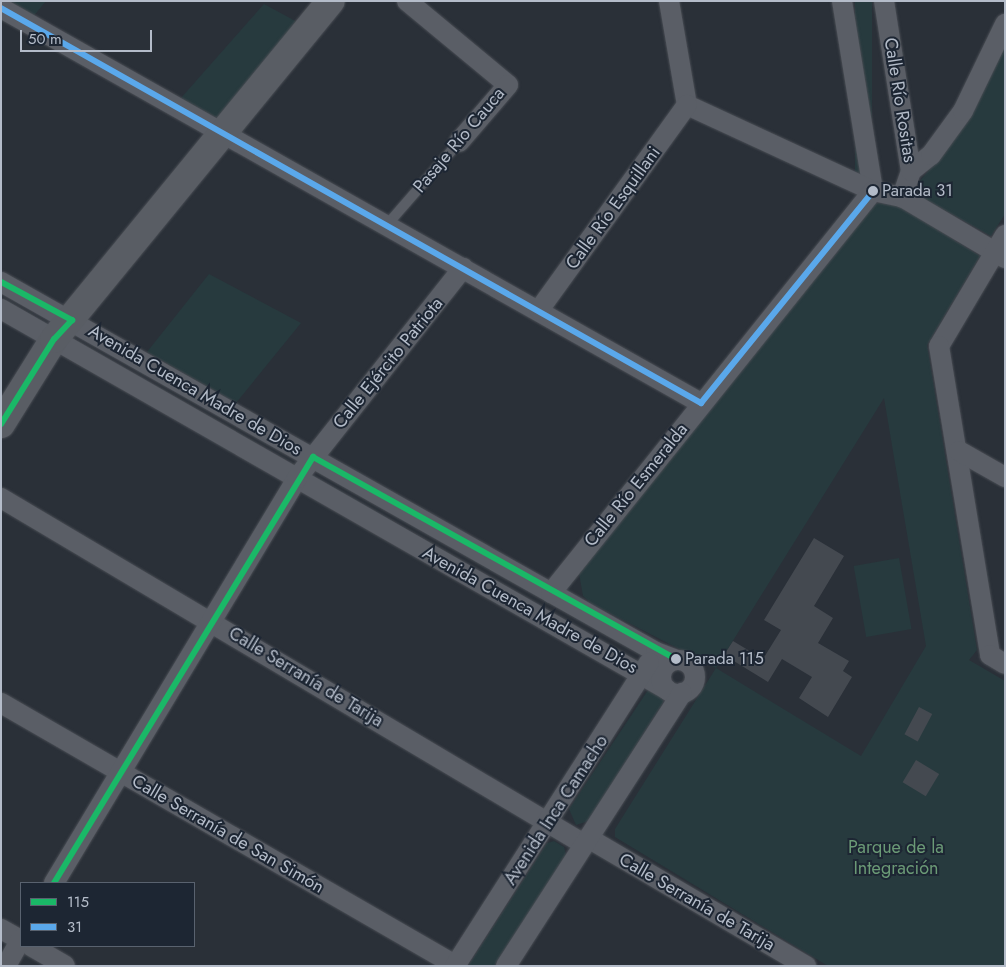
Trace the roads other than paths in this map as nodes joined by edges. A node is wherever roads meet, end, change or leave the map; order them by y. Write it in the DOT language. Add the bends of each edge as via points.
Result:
graph roads {
  1 [pos="331,1"];
  2 [pos="407,1"];
  3 [pos="669,1"];
  4 [pos="842,1"];
  5 [pos="884,1"];
  6 [pos="1,8"];
  7 [pos="1005,24"];
  8 [pos="687,105"];
  9 [pos="221,136"];
  10 [pos="459,142"];
  11 [pos="911,171"];
  12 [pos="873,191"];
  13 [pos="902,197"];
  14 [pos="386,226"];
  15 [pos="1005,235"];
  16 [pos="1000,255"];
  17 [pos="463,268"];
  18 [pos="1,282"];
  19 [pos="1,310"];
  20 [pos="539,310"];
  21 [pos="72,320"];
  22 [pos="54,340"];
  23 [pos="702,403"];
  24 [pos="1,424"];
  25 [pos="959,451"];
  26 [pos="313,457"];
  27 [pos="1005,477"];
  28 [pos="298,478"];
  29 [pos="1,498"];
  30 [pos="550,592"];
  31 [pos="210,620"];
  32 [pos="656,652"];
  33 [pos="677,660"];
  34 [pos="1005,664"];
  35 [pos="643,674"];
  36 [pos="674,691"];
  37 [pos="1,703"];
  38 [pos="120,771"];
  39 [pos="550,822"];
  40 [pos="586,841"];
  41 [pos="55,882"];
  42 [pos="1,929"];
  43 [pos="20,939"];
  44 [pos="20,942"];
  45 [pos="33,947"];
  46 [pos="6,966"];
  47 [pos="65,966"];
  48 [pos="455,966"];
  49 [pos="506,966"];
  50 [pos="806,966"];
  1 -- 9 [label="main road"];
  2 -- 10 [label="street, Pasaje Río Cauca" via="508,85"];
  3 -- 8 [label="street"];
  4 -- 12 [label="street"];
  5 -- 11 [label="street, Calle Río Rositas"];
  6 -- 9 [label="street"];
  7 -- 11 [label="street" via="963,111 931,154"];
  8 -- 12 [label="street"];
  8 -- 20 [label="street, Calle Río Esquillani"];
  9 -- 14 [label="street"];
  9 -- 21 [label="main road"];
  10 -- 14 [label="lane, Pasaje Río Cauca"];
  11 -- 13 [label="street, Calle Río Rositas"];
  12 -- 13 [label="street"];
  12 -- 23 [label="street, Calle Río Esmeralda"];
  13 -- 16 [label="street"];
  14 -- 17 [label="street"];
  15 -- 16 [label="street"];
  16 -- 25 [label="street" via="939,346"];
  17 -- 20 [label="street"];
  17 -- 26 [label="street, Calle Ejército Patriota"];
  18 -- 21 [label="street, Avenida Cuenca Madre de Dios"];
  19 -- 22 [label="street, Avenida Cuenca Madre de Dios"];
  20 -- 23 [label="street"];
  21 -- 22 [label="main road"];
  21 -- 26 [label="street, Avenida Cuenca Madre de Dios"];
  22 -- 24 [label="main road"];
  22 -- 28 [label="street, Avenida Cuenca Madre de Dios"];
  23 -- 30 [label="street, Calle Río Esmeralda"];
  25 -- 27 [label="street"];
  25 -- 34 [label="street" via="990,655"];
  26 -- 28 [label="street, Calle Ejército Patriota"];
  26 -- 30 [label="street, Avenida Cuenca Madre de Dios"];
  28 -- 31 [label="street"];
  28 -- 35 [label="street, Avenida Cuenca Madre de Dios"];
  29 -- 31 [label="street, Calle Serranía de Tarija"];
  30 -- 32 [label="street, Avenida Cuenca Madre de Dios"];
  31 -- 38 [label="street"];
  31 -- 39 [label="street, Calle Serranía de Tarija"];
  32 -- 33 [label="street, Avenida Cuenca Madre de Dios"];
  32 -- 35 [label="street, Avenida Inca Camacho"];
  33 -- 36 [label="street" via="663,669"];
  33 -- 36 [label="street" via="690,665 695,674 693,684"];
  35 -- 36 [label="street, Avenida Cuenca Madre de Dios"];
  35 -- 39 [label="street, Avenida Inca Camacho"];
  36 -- 40 [label="street"];
  37 -- 38 [label="street, Calle Serranía de San Simón"];
  38 -- 41 [label="street"];
  38 -- 48 [label="street, Calle Serranía de San Simón"];
  39 -- 40 [label="street, Calle Serranía de Tarija"];
  39 -- 48 [label="street, Avenida Inca Camacho"];
  40 -- 49 [label="street"];
  40 -- 50 [label="street, Calle Serranía de Tarija"];
  42 -- 43 [label="street"];
  44 -- 46 [label="street"];
  45 -- 47 [label="street"];
}
